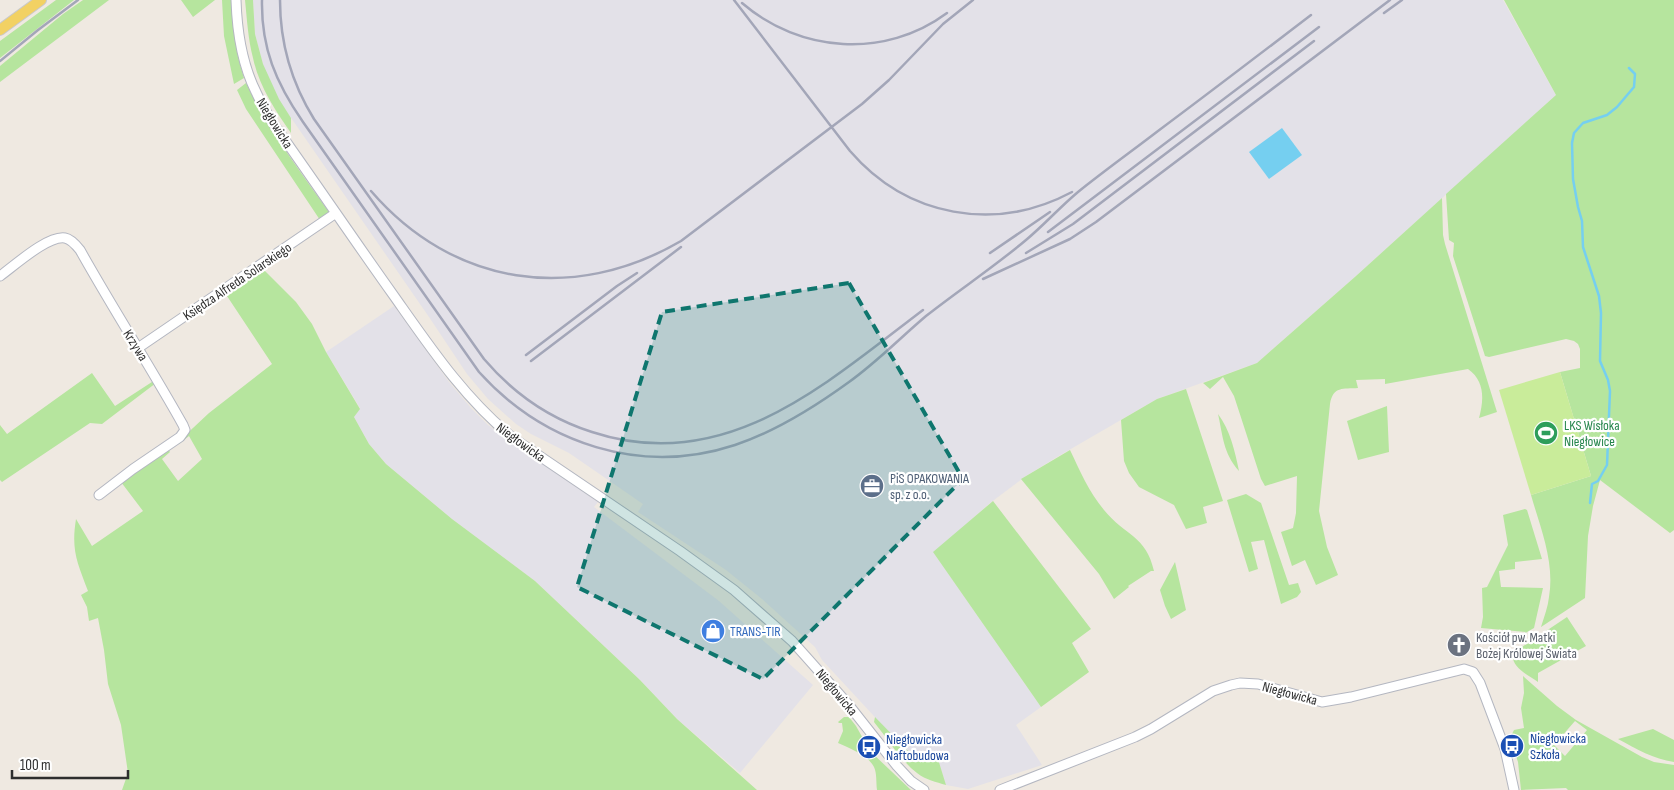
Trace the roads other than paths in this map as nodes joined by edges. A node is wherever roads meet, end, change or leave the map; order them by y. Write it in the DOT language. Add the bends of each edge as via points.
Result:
graph roads {
  1 [pos="41,0"];
  2 [pos="236,0"];
  3 [pos="0,30"];
  4 [pos="336,213"];
  5 [pos="0,276"];
  6 [pos="138,348"];
  7 [pos="99,495"];
  8 [pos="924,790"];
  9 [pos="1000,790"];
  10 [pos="1514,790"];
  1 -- 3 [label="main road"];
  2 -- 4 [label="street, Niegłowicka" via="241,44 255,91 275,126"];
  4 -- 6 [label="street, Księdza Alfreda Solarskiego"];
  4 -- 8 [label="street, Niegłowicka" via="450,374 492,421 734,590 792,641 897,766"];
  5 -- 6 [label="street, Krzywa" via="46,243 58,238 69,239 80,250"];
  6 -- 7 [label="street, Krzywa" via="185,430 180,437"];
  9 -- 10 [label="street, Niegłowicka" via="1135,737 1226,686 1258,684 1322,702 1464,669 1473,672 1480,683 1505,749"];
}
